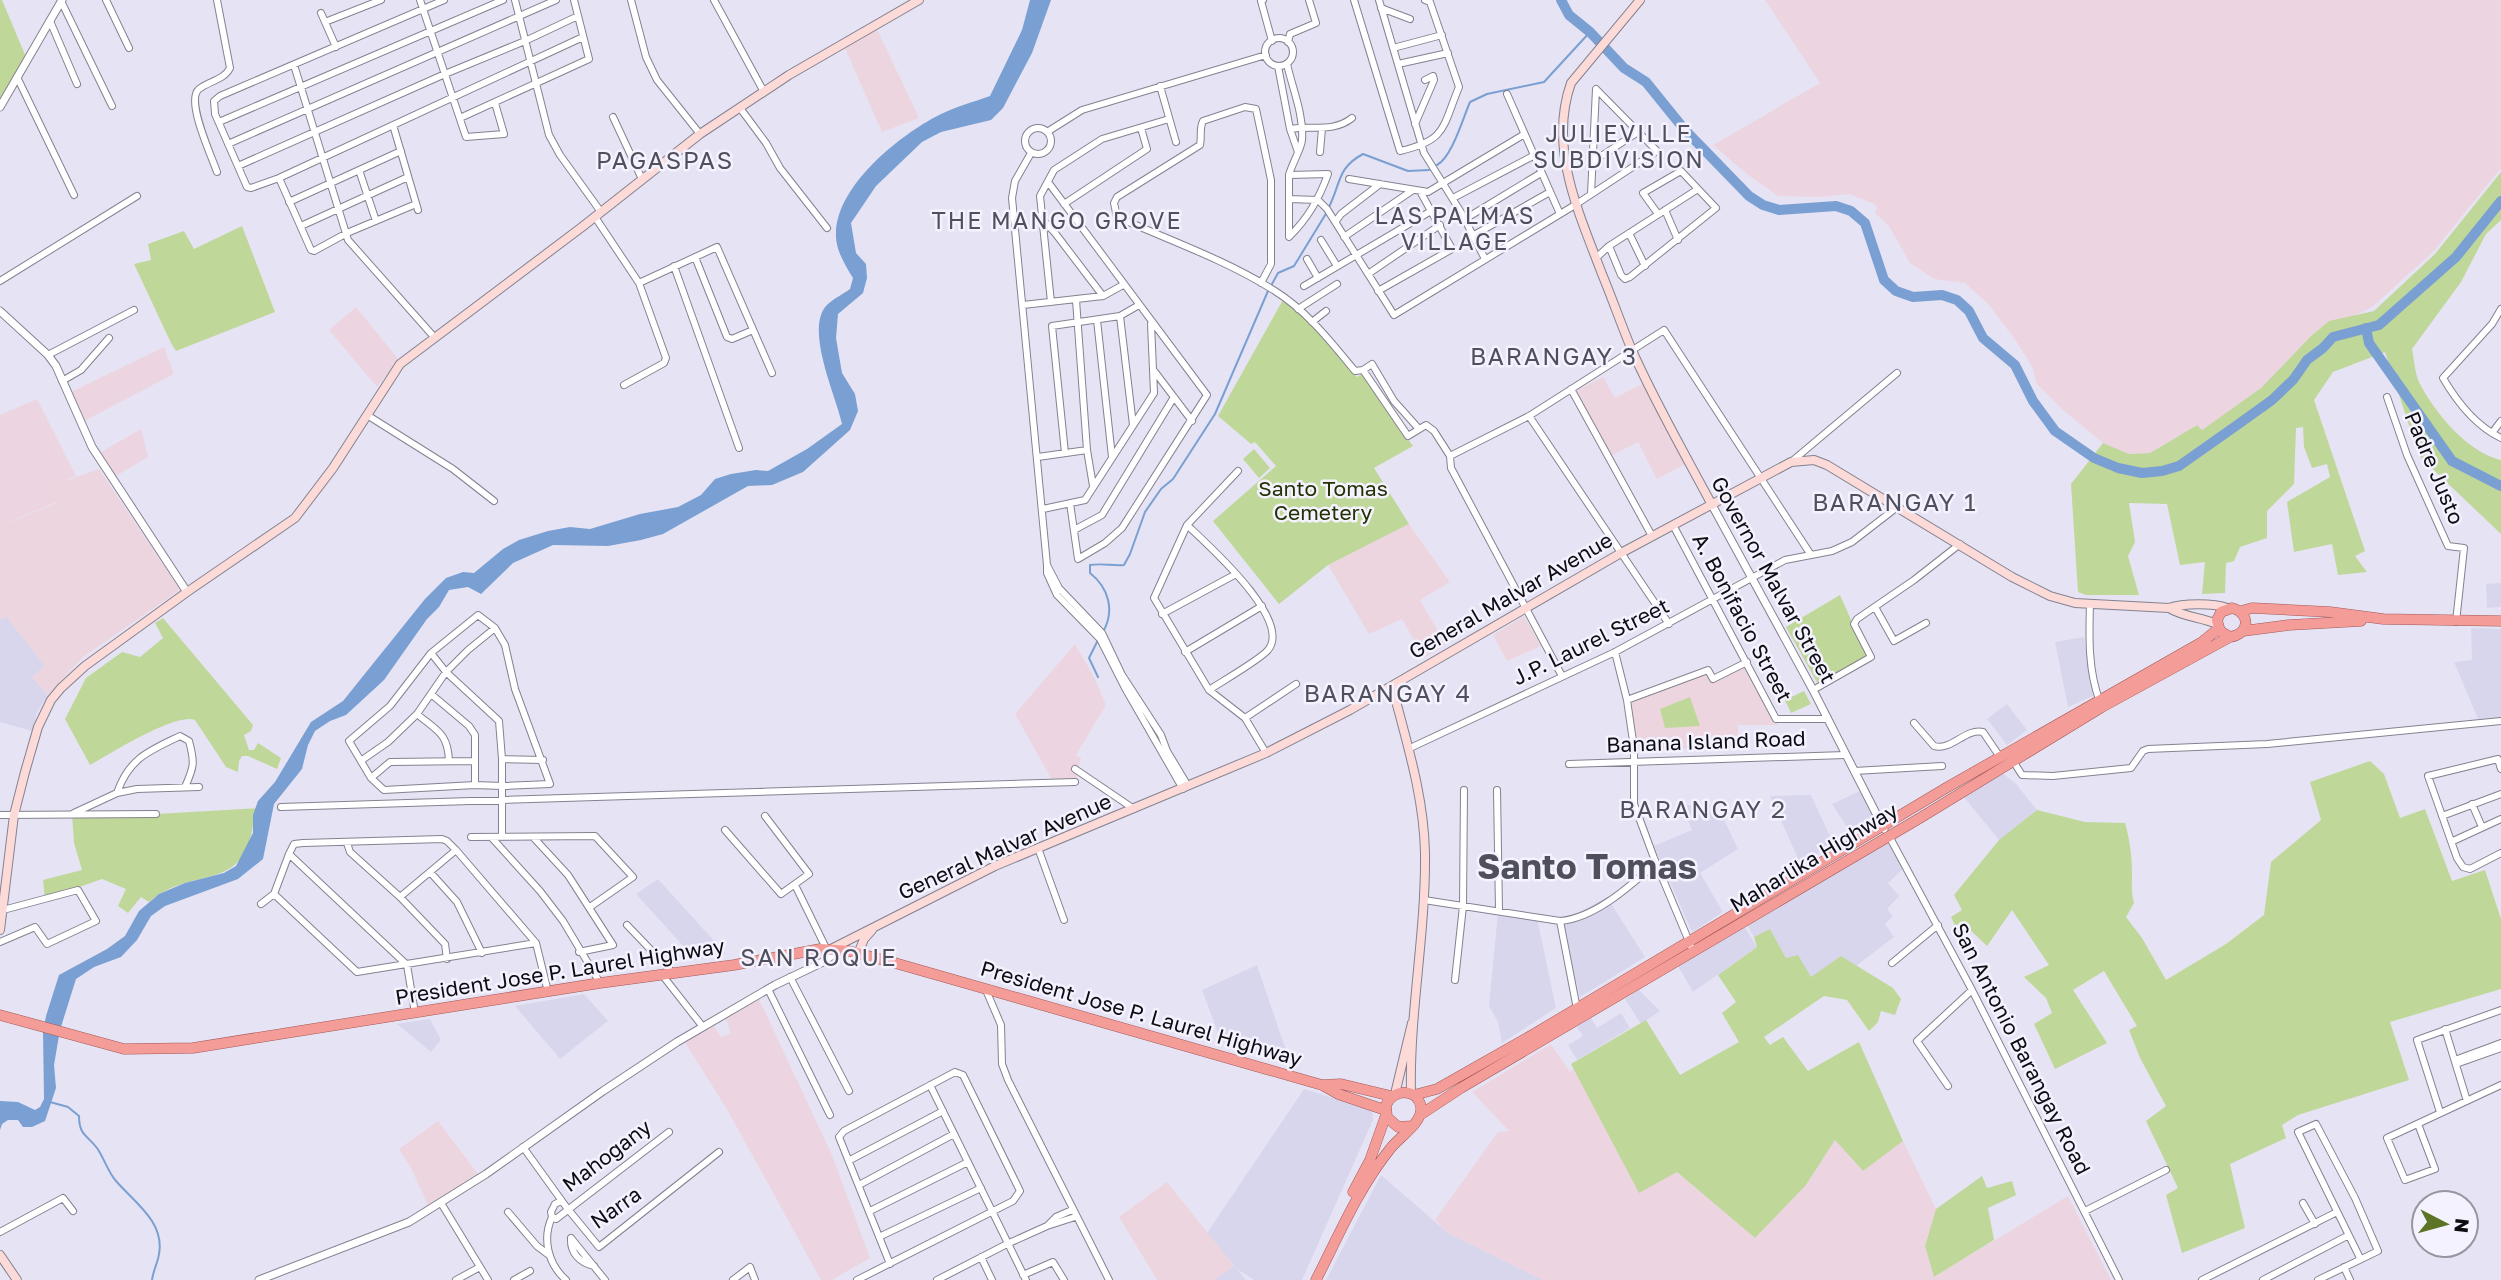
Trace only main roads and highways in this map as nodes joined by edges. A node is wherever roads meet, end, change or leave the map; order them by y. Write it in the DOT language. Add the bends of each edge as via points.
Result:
graph roads {
  1 [pos="919,0"];
  2 [pos="1640,0"];
  3 [pos="1712,505"];
  4 [pos="2169,608"];
  5 [pos="2227,608"];
  6 [pos="2241,611"];
  7 [pos="2383,619"];
  8 [pos="2501,621"];
  9 [pos="2218,626"];
  10 [pos="2243,631"];
  11 [pos="2230,637"];
  12 [pos="1392,686"];
  13 [pos="2100,703"];
  14 [pos="876,926"];
  15 [pos="0,930"];
  16 [pos="1691,947"];
  17 [pos="832,949"];
  18 [pos="858,954"];
  19 [pos="0,1015"];
  20 [pos="1414,1016"];
  21 [pos="1322,1085"];
  22 [pos="1393,1095"];
  23 [pos="1412,1095"];
  24 [pos="1385,1113"];
  25 [pos="1420,1115"];
  26 [pos="1411,1126"];
  27 [pos="0,1255"];
  28 [pos="17,1280"];
  29 [pos="1310,1280"];
  30 [pos="1316,1280"];
  1 -- 15 [label="main road" via="700,134 401,364 295,517 85,666 61,688 37,731 14,815"];
  2 -- 3 [label="main road, Governor Malvar Street" via="1571,83 1566,98 1565,166 1575,205 1632,350"];
  3 -- 4 [label="main road, General Malvar Avenue" via="1791,462 1814,460 2050,596 2075,603"];
  3 -- 12 [label="main road, General Malvar Avenue"];
  4 -- 5 [label="main road" via="2179,604"];
  4 -- 9 [label="main road"];
  5 -- 6 [label="highway"];
  5 -- 9 [label="highway" via="2220,613"];
  6 -- 7 [label="highway" via="2330,612"];
  6 -- 10 [label="highway" via="2246,620"];
  7 -- 8 [label="highway"];
  7 -- 10 [label="highway"];
  9 -- 11 [label="highway"];
  9 -- 13 [label="highway, Maharlika Highway" via="2202,642"];
  10 -- 11 [label="highway"];
  11 -- 13 [label="highway, Maharlika Highway"];
  12 -- 14 [label="main road, General Malvar Avenue" via="1266,753 996,866"];
  12 -- 20 [label="main road" via="1417,783 1425,850"];
  13 -- 16 [label="highway, Maharlika Highway" via="1883,826"];
  13 -- 16 [label="highway, Maharlika Highway" via="1889,836"];
  14 -- 17 [label="main road, General Malvar Avenue"];
  14 -- 18 [label="main road"];
  16 -- 23 [label="highway, Maharlika Highway" via="1437,1089"];
  16 -- 25 [label="highway, Maharlika Highway"];
  17 -- 18 [label="highway, President Jose P. Laurel Highway"];
  17 -- 19 [label="highway, President Jose P. Laurel Highway" via="193,1048 124,1049"];
  18 -- 21 [label="highway, President Jose P. Laurel Highway"];
  20 -- 22 [label="main road"];
  20 -- 23 [label="main road"];
  21 -- 22 [label="highway, President Jose P. Laurel Highway" via="1341,1084"];
  21 -- 24 [label="highway, President Jose P. Laurel Highway"];
  22 -- 23 [label="highway"];
  22 -- 24 [label="highway"];
  23 -- 25 [label="highway" via="1420,1104"];
  24 -- 26 [label="highway" via="1395,1126"];
  24 -- 29 [label="highway" via="1370,1160"];
  25 -- 26 [label="highway"];
  26 -- 30 [label="highway" via="1359,1192"];
  27 -- 28 [label="main road"];
}
